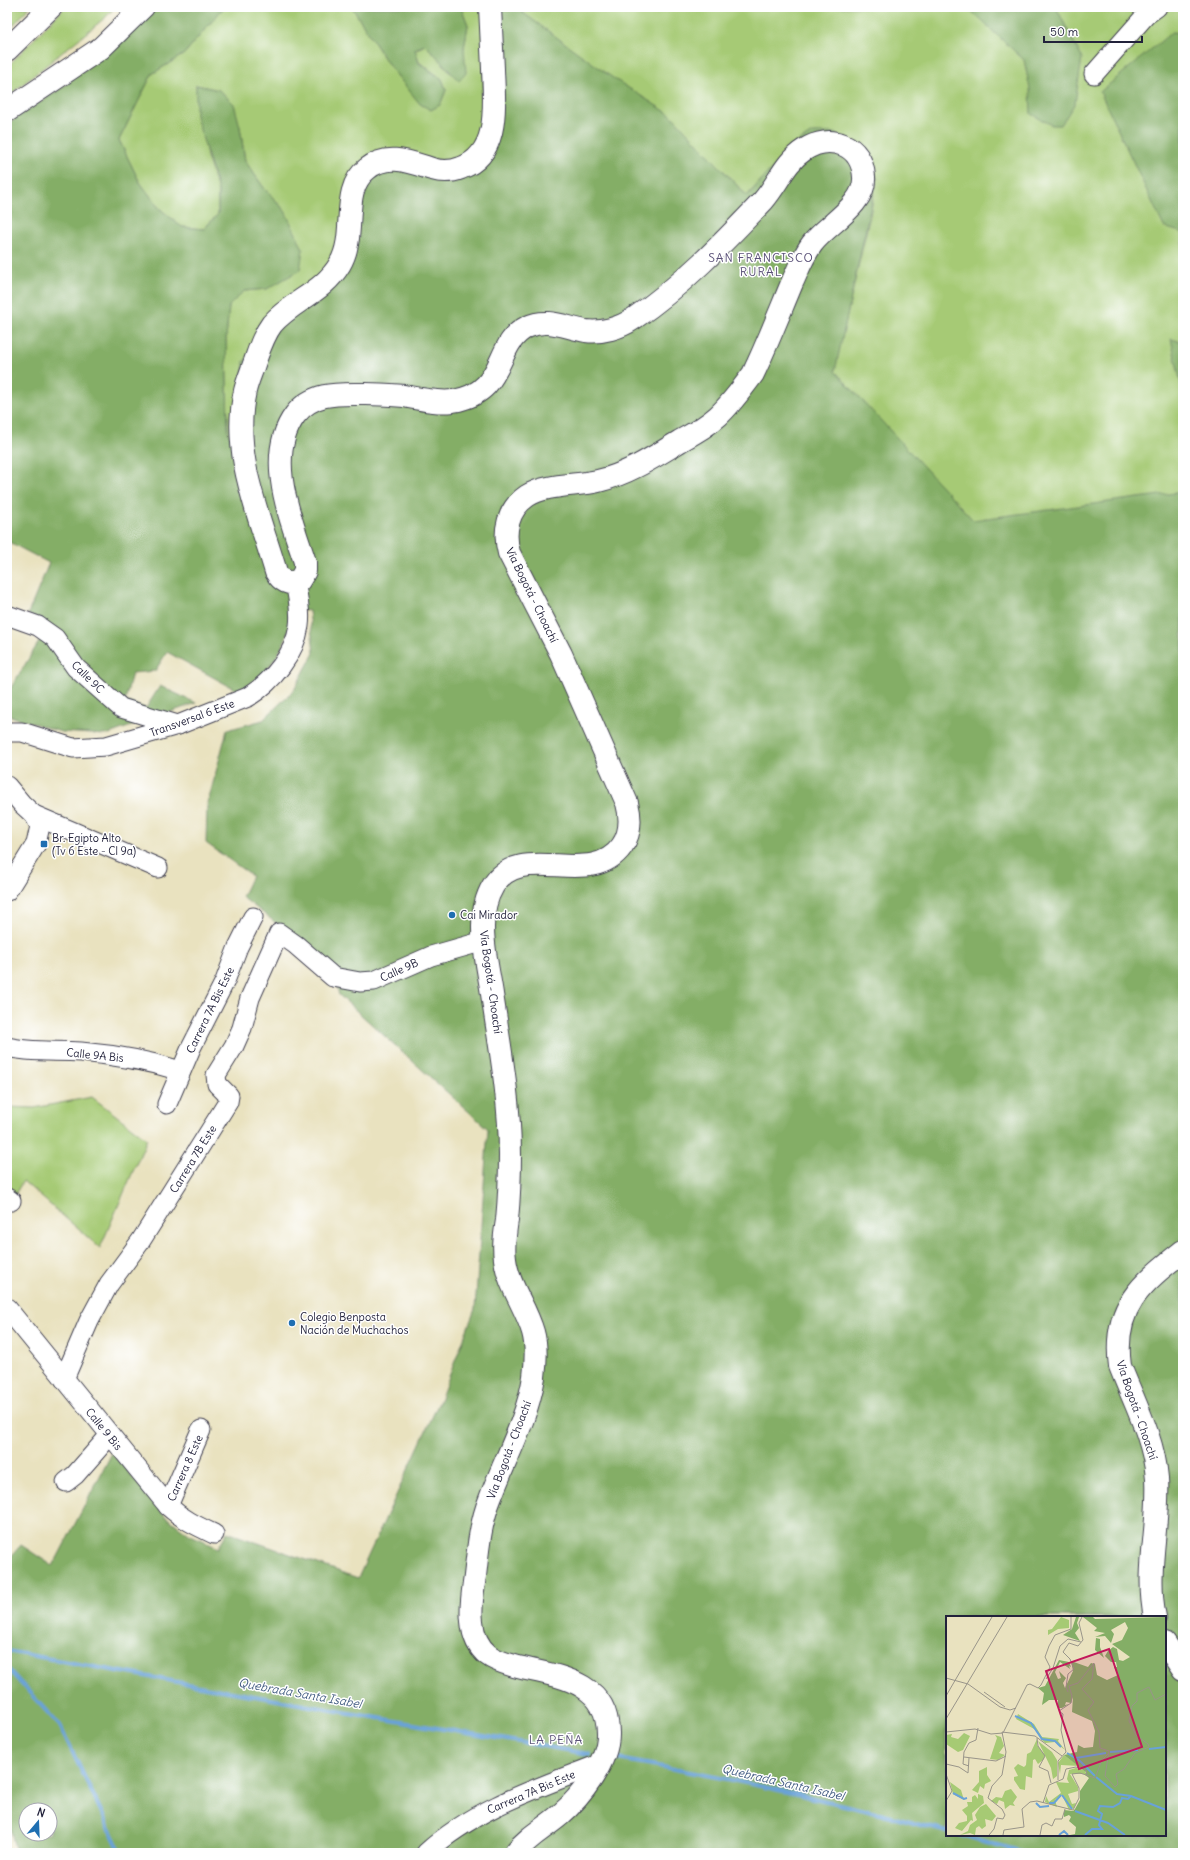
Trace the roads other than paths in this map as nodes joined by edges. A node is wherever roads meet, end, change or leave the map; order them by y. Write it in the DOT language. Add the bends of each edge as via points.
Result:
graph roads {
  1 [pos="51,7"];
  2 [pos="143,7"];
  3 [pos="490,7"];
  4 [pos="1157,7"];
  5 [pos="7,50"];
  6 [pos="1094,74"];
  7 [pos="7,111"];
  8 [pos="295,583"];
  9 [pos="7,615"];
  10 [pos="178,725"];
  11 [pos="7,732"];
  12 [pos="7,786"];
  13 [pos="34,814"];
  14 [pos="158,868"];
  15 [pos="7,890"];
  16 [pos="253,917"];
  17 [pos="279,933"];
  18 [pos="484,940"];
  19 [pos="7,1046"];
  20 [pos="181,1071"];
  21 [pos="168,1104"];
  22 [pos="1183,1251"];
  23 [pos="7,1308"];
  24 [pos="64,1379"];
  25 [pos="201,1430"];
  26 [pos="110,1435"];
  27 [pos="66,1482"];
  28 [pos="168,1506"];
  29 [pos="214,1534"];
  30 [pos="1155,1616"];
  31 [pos="1166,1644"];
  32 [pos="1183,1670"];
  33 [pos="600,1764"];
  34 [pos="426,1853"];
  35 [pos="515,1853"];
  1 -- 5 [label="main road"];
  2 -- 7 [label="main road" via="101,48"];
  3 -- 8 [label="main road" via="494,111 489,139 482,153 471,163 450,171 434,170 394,159 379,162 361,174 351,195 350,233 347,249 340,264 327,281 272,324 262,341 245,392 241,424 243,460 276,572 283,581"];
  4 -- 6 [label="street" via="1146,15"];
  8 -- 10 [label="street, Transversal 6 Este" via="299,626 290,650 278,670 259,690 248,697"];
  8 -- 18 [label="main road, Vía Bogotá - Choachí" via="304,575 305,562 282,486 282,449 284,437 296,413 309,403 331,394 344,393 392,395 445,402 463,399 486,385 512,341 528,327 549,323 594,331 613,328 635,317 711,255 766,197 783,171 803,151 814,145 837,142 857,154 864,178 859,196 847,211 820,235 806,254 753,374 717,418 645,462 600,480 536,492 522,500 512,513 506,537 509,553 561,654 627,803 630,826 621,848 610,858 596,865 522,866 504,874 493,884 486,901"];
  9 -- 10 [label="street, Calle 9C" via="38,626 54,638 76,668 121,708"];
  10 -- 11 [label="street, Transversal 6 Este" via="106,746 82,748 65,746 22,732"];
  12 -- 13 [label="street"];
  13 -- 14 [label="street"];
  13 -- 15 [label="street" via="40,826 38,840"];
  16 -- 20 [label="street, Carrera 7A Bis Este"];
  17 -- 18 [label="street, Calle 9B" via="333,977 360,982 374,980 431,956"];
  17 -- 24 [label="street, Carrera 7B Este" via="250,998 242,1028 216,1076 217,1084 229,1096 228,1102 144,1237 109,1284 89,1321"];
  18 -- 33 [label="main road, Vía Bogotá - Choachí" via="504,1076 510,1138 510,1178 504,1237 505,1262 512,1286 533,1334 536,1354 534,1377 525,1412 483,1521 471,1618 479,1644 492,1658 570,1680 585,1688 597,1699 605,1713 608,1733 605,1754"];
  19 -- 20 [label="street, Calle 9A Bis" via="26,1050 118,1056"];
  20 -- 21 [label="street, Carrera 7A Bis Este"];
  22 -- 30 [label="main road, Vía Bogotá - Choachí" via="1140,1288 1127,1307 1119,1334 1120,1366 1151,1445 1157,1478 1151,1588"];
  23 -- 24 [label="street, Calle 9 Bis"];
  24 -- 26 [label="street, Calle 9 Bis"];
  25 -- 28 [label="street, Carrera 8 Este"];
  26 -- 27 [label="street"];
  26 -- 28 [label="street, Calle 9 Bis"];
  28 -- 29 [label="street, Calle 9 Bis" via="194,1525"];
  31 -- 32 [label="main road"];
  33 -- 34 [label="street, Carrera 7A Bis Este" via="482,1812 458,1827"];
  33 -- 35 [label="main road, Vía Bogotá - Choachí" via="571,1804"];
}
